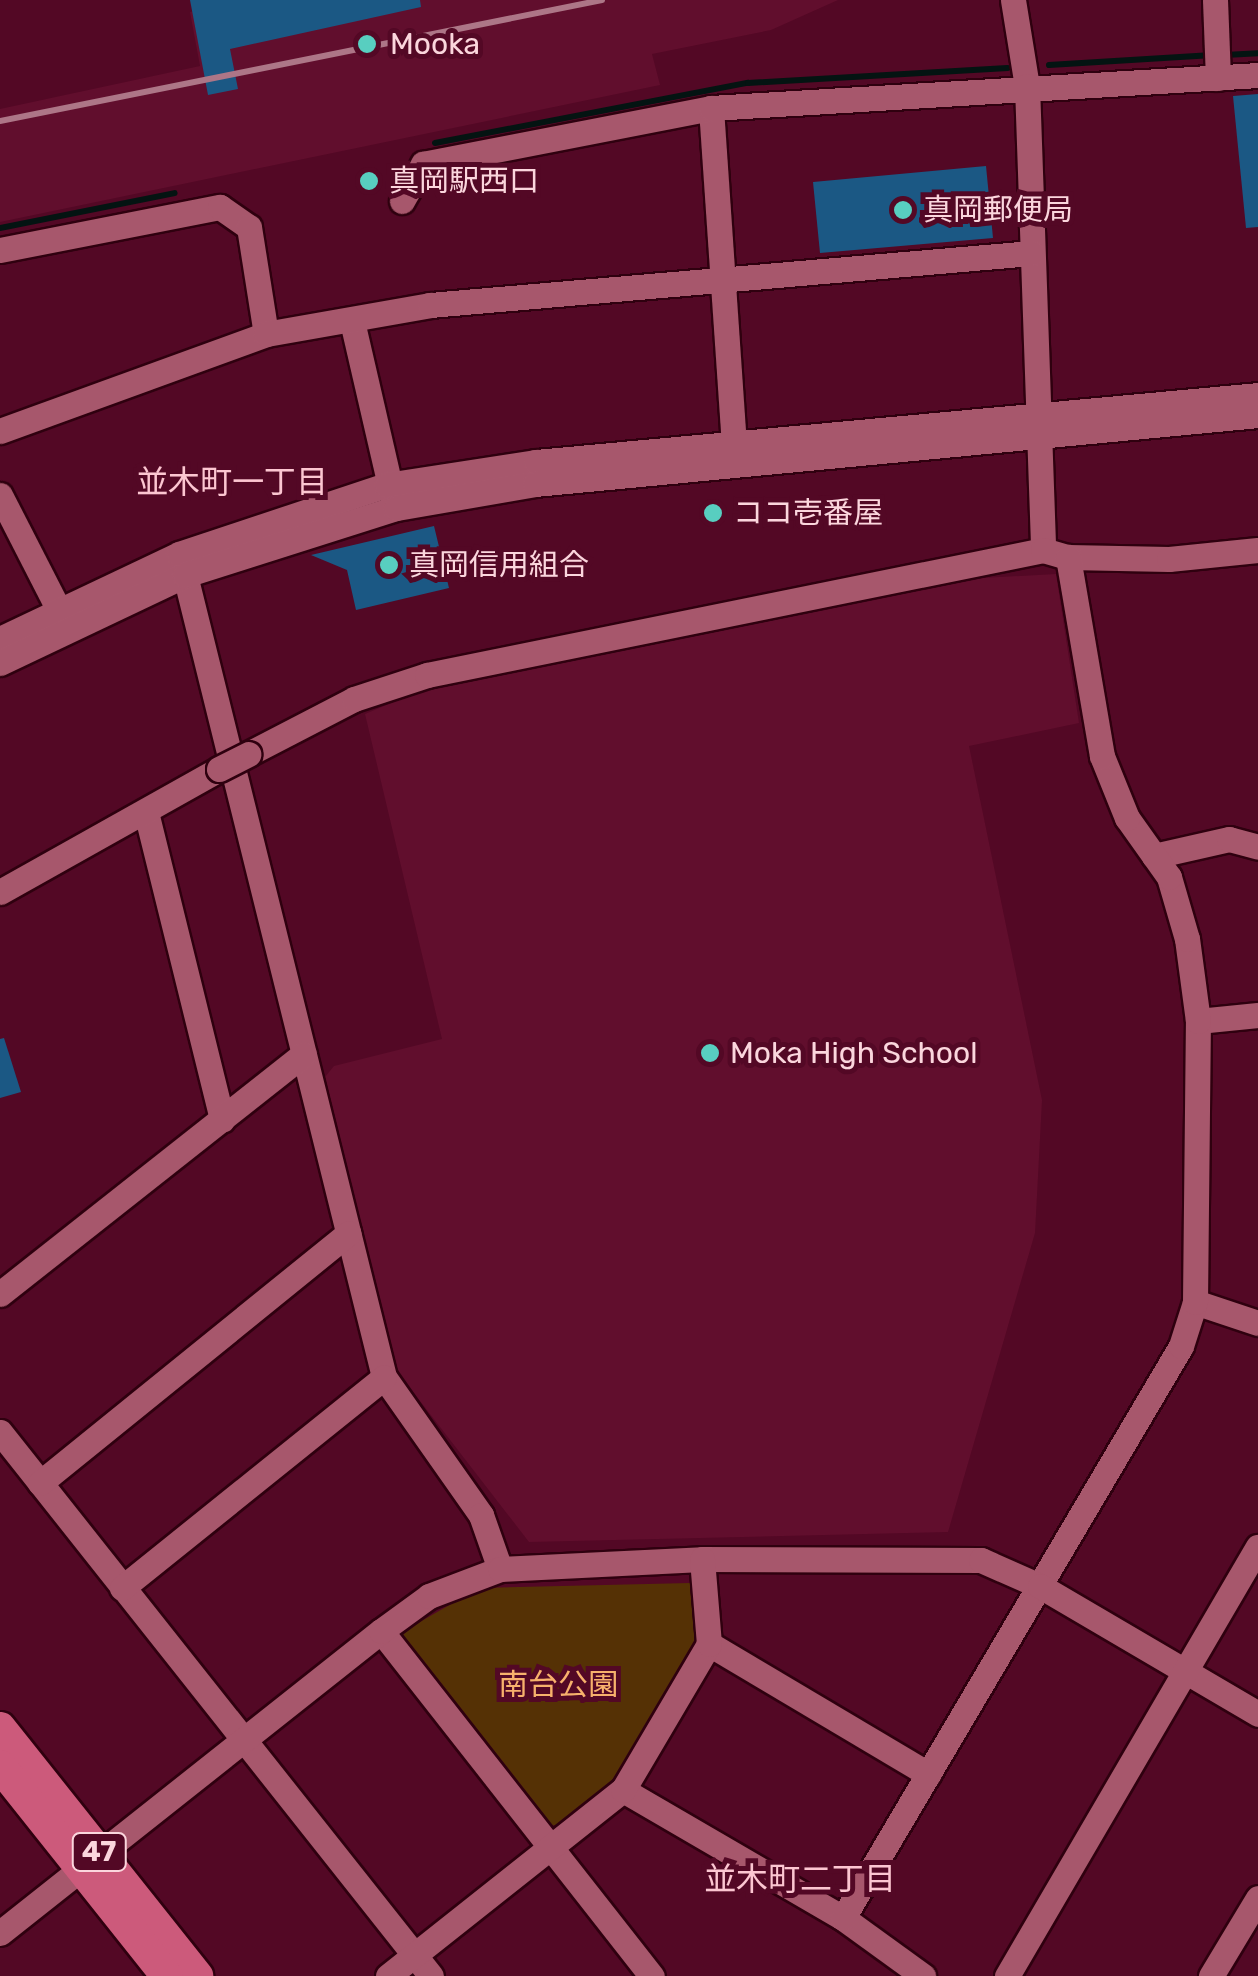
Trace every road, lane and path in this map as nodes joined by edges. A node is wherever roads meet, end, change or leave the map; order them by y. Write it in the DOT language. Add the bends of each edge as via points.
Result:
graph roads {
  1 [pos="1013,0"];
  2 [pos="1215,0"];
  3 [pos="1218,63"];
  4 [pos="1258,76"];
  5 [pos="1027,86"];
  6 [pos="711,108"];
  7 [pos="402,201"];
  8 [pos="0,250"];
  9 [pos="1032,253"];
  10 [pos="723,276"];
  11 [pos="352,321"];
  12 [pos="266,334"];
  13 [pos="1258,396"];
  14 [pos="1258,416"];
  15 [pos="1040,427"];
  16 [pos="0,431"];
  17 [pos="734,445"];
  18 [pos="0,495"];
  19 [pos="392,497"];
  20 [pos="1043,550"];
  21 [pos="1258,550"];
  22 [pos="1068,557"];
  23 [pos="182,564"];
  24 [pos="64,618"];
  25 [pos="0,638"];
  26 [pos="0,663"];
  27 [pos="146,812"];
  28 [pos="1258,846"];
  29 [pos="1154,856"];
  30 [pos="0,892"];
  31 [pos="1258,1015"];
  32 [pos="1198,1022"];
  33 [pos="304,1054"];
  34 [pos="222,1120"];
  35 [pos="349,1233"];
  36 [pos="0,1294"];
  37 [pos="1195,1302"];
  38 [pos="1258,1323"];
  39 [pos="384,1377"];
  40 [pos="0,1432"];
  41 [pos="40,1483"];
  42 [pos="1258,1547"];
  43 [pos="702,1560"];
  44 [pos="500,1569"];
  45 [pos="1040,1586"];
  46 [pos="122,1588"];
  47 [pos="381,1631"];
  48 [pos="709,1644"];
  49 [pos="1185,1672"];
  50 [pos="1258,1714"];
  51 [pos="0,1728"];
  52 [pos="244,1742"];
  53 [pos="0,1766"];
  54 [pos="928,1774"];
  55 [pos="623,1790"];
  56 [pos="550,1848"];
  57 [pos="91,1862"];
  58 [pos="1258,1898"];
  59 [pos="843,1918"];
  60 [pos="0,1933"];
  61 [pos="415,1955"];
  62 [pos="167,1976"];
  63 [pos="197,1976"];
  64 [pos="388,1976"];
  65 [pos="431,1976"];
  66 [pos="652,1976"];
  67 [pos="923,1976"];
  68 [pos="1008,1976"];
  69 [pos="1211,1976"];
  1 -- 5 [label="street"];
  2 -- 3 [label="street"];
  3 -- 4 [label="street"];
  3 -- 5 [label="street"];
  5 -- 6 [label="street"];
  5 -- 9 [label="street"];
  6 -- 7 [label="street" via="423,164"];
  6 -- 10 [label="street"];
  8 -- 12 [label="street" via="220,206 249,227"];
  9 -- 10 [label="street"];
  9 -- 15 [label="street"];
  10 -- 11 [label="street" via="430,305"];
  10 -- 17 [label="street"];
  11 -- 12 [label="street"];
  11 -- 19 [label="street"];
  12 -- 16 [label="street"];
  13 -- 15 [label="street"];
  14 -- 15 [label="street"];
  15 -- 17 [label="street"];
  15 -- 19 [label="street"];
  15 -- 20 [label="street"];
  17 -- 19 [label="street" via="536,462"];
  18 -- 24 [label="street"];
  19 -- 23 [label="street"];
  20 -- 22 [label="street"];
  20 -- 27 [label="street, bridge" via="427,675 354,698"];
  21 -- 22 [label="street" via="1169,559"];
  22 -- 29 [label="street" via="1102,756 1128,818"];
  23 -- 24 [label="street"];
  23 -- 33 [label="street"];
  24 -- 25 [label="street"];
  24 -- 26 [label="street"];
  27 -- 30 [label="street"];
  27 -- 34 [label="street"];
  28 -- 29 [label="street" via="1229,839"];
  29 -- 32 [label="street" via="1169,877 1188,938"];
  31 -- 32 [label="street"];
  32 -- 37 [label="street"];
  33 -- 34 [label="street"];
  33 -- 35 [label="street"];
  34 -- 36 [label="street"];
  35 -- 39 [label="street"];
  35 -- 41 [label="street"];
  37 -- 38 [label="street"];
  37 -- 45 [label="street" via="1181,1346"];
  39 -- 44 [label="street" via="481,1515"];
  39 -- 46 [label="street"];
  40 -- 41 [label="street"];
  41 -- 46 [label="street"];
  42 -- 49 [label="street"];
  43 -- 44 [label="street"];
  43 -- 45 [label="street" via="953,1557 1000,1566"];
  43 -- 48 [label="street"];
  44 -- 47 [label="street" via="429,1596"];
  45 -- 49 [label="street"];
  45 -- 54 [label="street"];
  46 -- 52 [label="street"];
  47 -- 52 [label="street"];
  47 -- 56 [label="street"];
  48 -- 54 [label="street"];
  48 -- 55 [label="street"];
  49 -- 50 [label="street"];
  49 -- 68 [label="street"];
  51 -- 57 [label="main road, 47"];
  52 -- 57 [label="street"];
  52 -- 61 [label="street"];
  53 -- 57 [label="main road, 47"];
  54 -- 59 [label="street"];
  55 -- 56 [label="street"];
  55 -- 59 [label="street"];
  56 -- 61 [label="street"];
  56 -- 66 [label="street"];
  57 -- 60 [label="street"];
  57 -- 62 [label="main road, 47"];
  57 -- 63 [label="main road, 47"];
  58 -- 69 [label="street"];
  59 -- 67 [label="street"];
  61 -- 64 [label="street"];
  61 -- 65 [label="street"];
}
